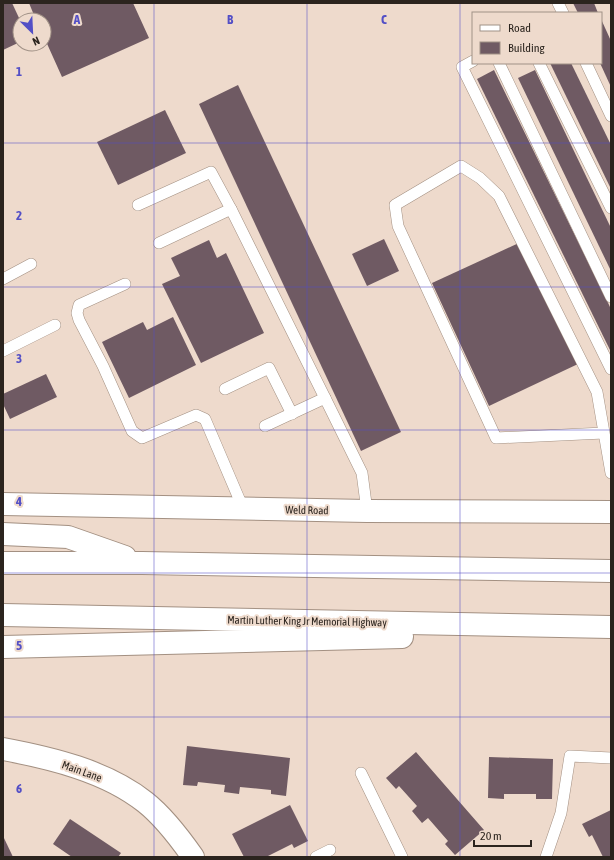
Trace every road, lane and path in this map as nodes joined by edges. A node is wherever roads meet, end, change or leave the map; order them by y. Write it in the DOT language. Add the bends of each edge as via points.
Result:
graph roads {
  1 [pos="558,3"];
  2 [pos="562,12"];
  3 [pos="472,62"];
  4 [pos="499,64"];
  5 [pos="539,64"];
  6 [pos="586,64"];
  7 [pos="611,116"];
  8 [pos="138,205"];
  9 [pos="231,208"];
  10 [pos="611,208"];
  11 [pos="159,243"];
  12 [pos="31,264"];
  13 [pos="3,278"];
  14 [pos="125,284"];
  15 [pos="611,297"];
  16 [pos="55,325"];
  17 [pos="3,351"];
  18 [pos="611,369"];
  19 [pos="224,389"];
  20 [pos="325,398"];
  21 [pos="292,414"];
  22 [pos="265,426"];
  23 [pos="604,433"];
  24 [pos="611,473"];
  25 [pos="3,504"];
  26 [pos="243,508"];
  27 [pos="367,511"];
  28 [pos="611,512"];
  29 [pos="3,534"];
  30 [pos="3,563"];
  31 [pos="142,563"];
  32 [pos="611,571"];
  33 [pos="3,615"];
  34 [pos="508,626"];
  35 [pos="611,627"];
  36 [pos="3,647"];
  37 [pos="3,749"];
  38 [pos="611,758"];
  39 [pos="361,773"];
  40 [pos="330,850"];
  41 [pos="193,857"];
  42 [pos="316,857"];
  43 [pos="402,857"];
  44 [pos="546,857"];
  1 -- 2 [label="lane"];
  3 -- 18 [label="lane" via="462,66"];
  4 -- 15 [label="lane"];
  5 -- 10 [label="lane"];
  6 -- 7 [label="lane"];
  8 -- 9 [label="lane" via="211,172"];
  9 -- 11 [label="lane"];
  9 -- 20 [label="lane"];
  12 -- 13 [label="lane"];
  14 -- 26 [label="lane" via="79,305 77,313 132,431 142,438 196,415 205,419"];
  16 -- 17 [label="lane"];
  19 -- 21 [label="lane" via="269,368"];
  20 -- 21 [label="lane"];
  20 -- 27 [label="lane" via="362,473"];
  21 -- 22 [label="lane"];
  23 -- 23 [label="lane" via="597,392 499,196 480,178 461,166 395,205 398,226 496,438"];
  23 -- 24 [label="lane"];
  25 -- 26 [label="main road, Weld Road"];
  26 -- 27 [label="main road, Weld Road"];
  27 -- 28 [label="main road, Weld Road"];
  29 -- 31 [label="main road" via="68,538"];
  30 -- 31 [label="main road"];
  31 -- 32 [label="main road"];
  33 -- 34 [label="main road, Martin Luther King Jr Memorial Highway"];
  34 -- 35 [label="main road, Martin Luther King Jr Memorial Highway"];
  34 -- 36 [label="main road" via="403,637"];
  37 -- 41 [label="main road, Main Lane" via="49,759 96,775 129,791 154,810 180,838"];
  38 -- 44 [label="lane" via="570,756 561,814"];
  39 -- 43 [label="lane"];
  40 -- 42 [label="lane"];
}
